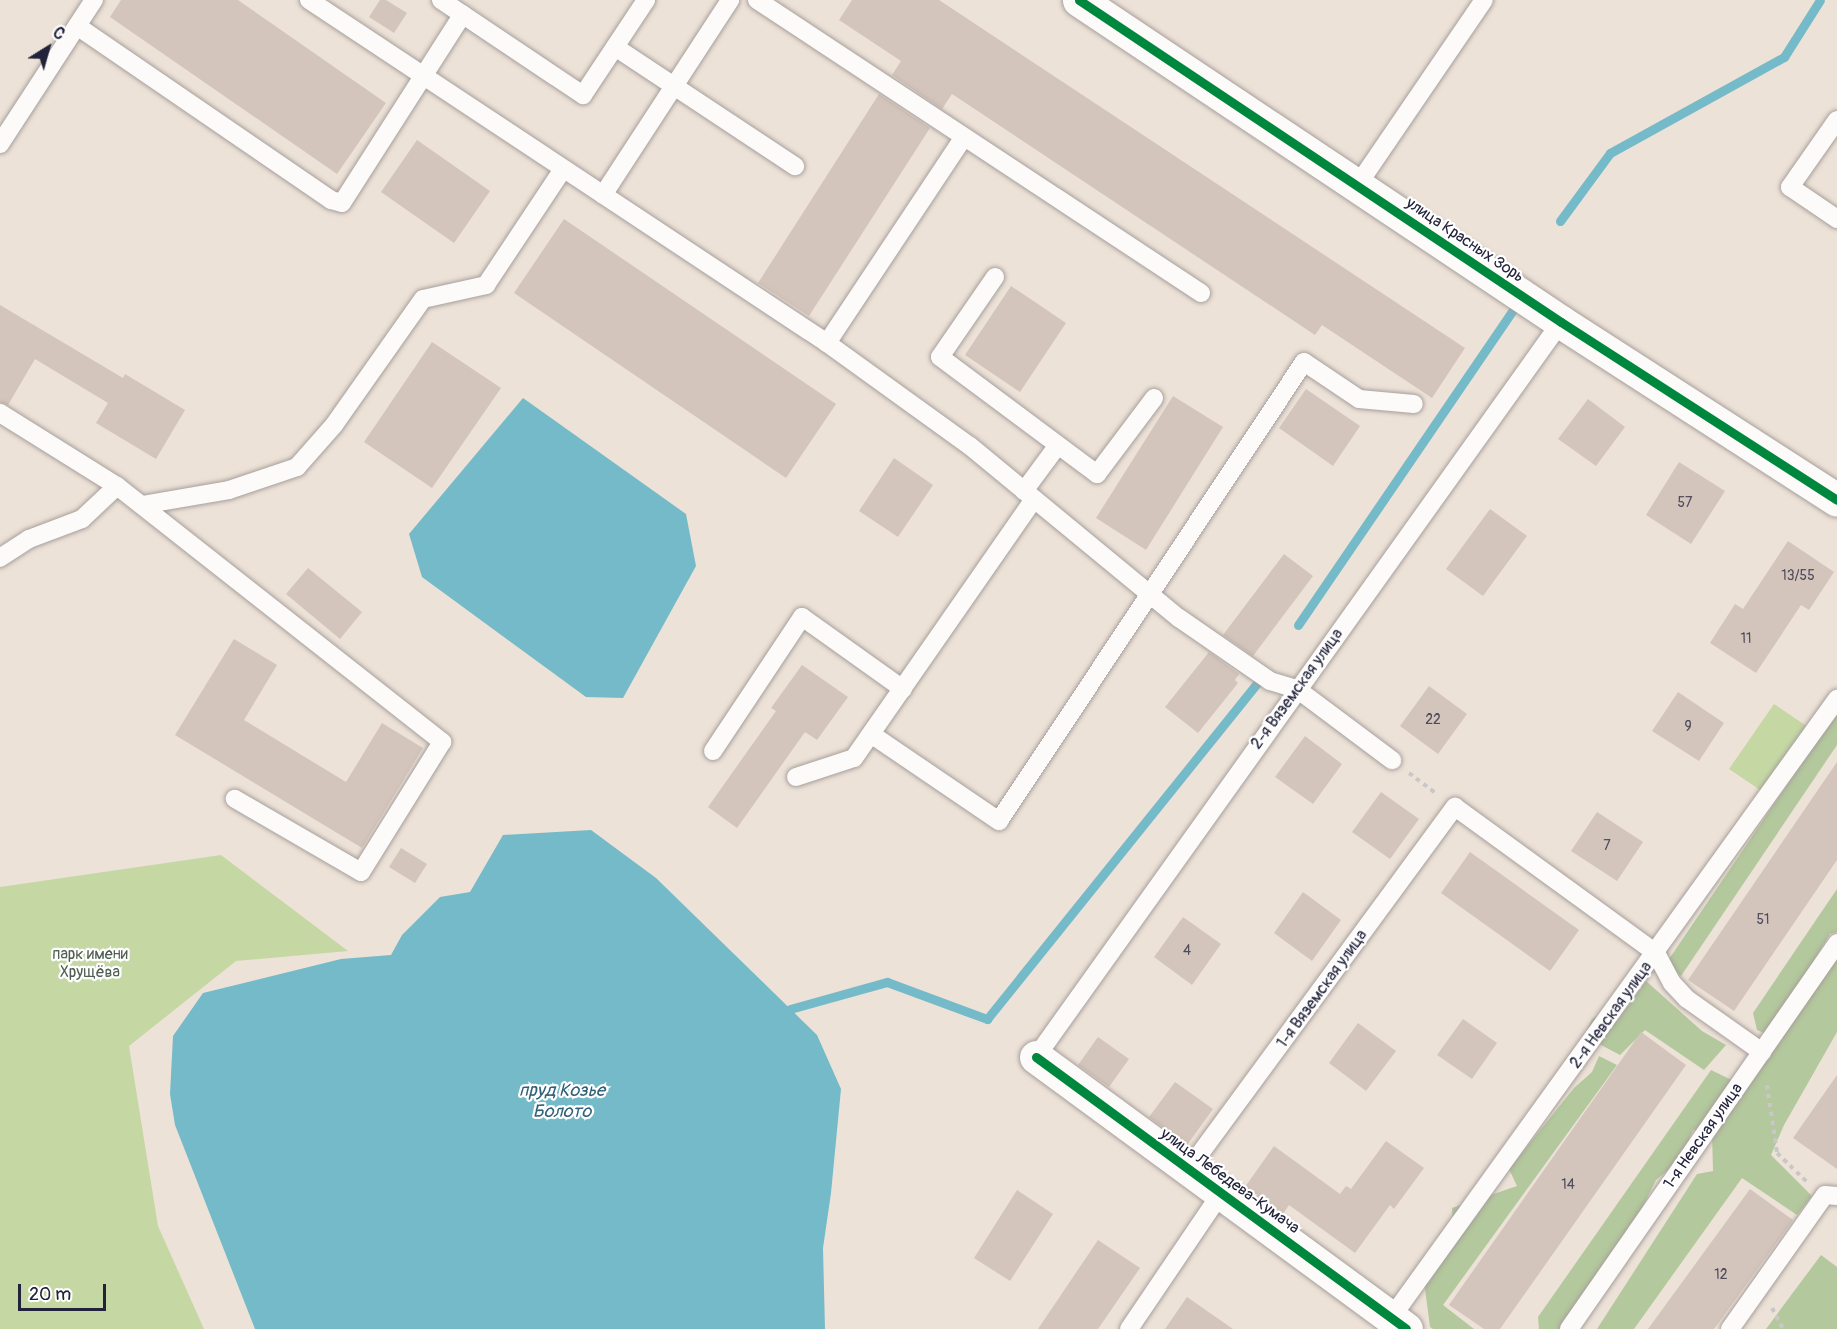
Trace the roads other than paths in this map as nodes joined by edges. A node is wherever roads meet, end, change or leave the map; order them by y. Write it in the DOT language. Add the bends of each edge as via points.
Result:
graph roads {
  1 [pos="94,0"];
  2 [pos="309,0"];
  3 [pos="441,0"];
  4 [pos="646,0"];
  5 [pos="730,0"];
  6 [pos="757,0"];
  7 [pos="1079,0"];
  8 [pos="1484,0"];
  9 [pos="463,14"];
  10 [pos="77,26"];
  11 [pos="615,47"];
  12 [pos="424,76"];
  13 [pos="674,85"];
  14 [pos="1837,120"];
  15 [pos="964,137"];
  16 [pos="0,144"];
  17 [pos="795,166"];
  18 [pos="563,169"];
  19 [pos="1358,186"];
  20 [pos="603,195"];
  21 [pos="1837,219"];
  22 [pos="995,277"];
  23 [pos="1201,293"];
  24 [pos="1561,322"];
  25 [pos="827,344"];
  26 [pos="1154,398"];
  27 [pos="1414,404"];
  28 [pos="0,413"];
  29 [pos="1058,445"];
  30 [pos="117,486"];
  31 [pos="1833,490"];
  32 [pos="1029,495"];
  33 [pos="142,505"];
  34 [pos="0,558"];
  35 [pos="1151,595"];
  36 [pos="903,689"];
  37 [pos="1297,689"];
  38 [pos="1837,699"];
  39 [pos="871,734"];
  40 [pos="713,751"];
  41 [pos="1392,760"];
  42 [pos="796,777"];
  43 [pos="235,799"];
  44 [pos="1837,943"];
  45 [pos="1656,953"];
  46 [pos="1762,1052"];
  47 [pos="1036,1057"];
  48 [pos="1188,1170"];
  49 [pos="1221,1193"];
  50 [pos="1831,1196"];
  51 [pos="1394,1325"];
  52 [pos="1129,1329"];
  53 [pos="1569,1329"];
  54 [pos="1730,1329"];
  1 -- 10 [label="lane"];
  2 -- 12 [label="lane"];
  3 -- 9 [label="lane"];
  4 -- 11 [label="lane"];
  5 -- 13 [label="lane"];
  6 -- 15 [label="lane"];
  7 -- 19 [label="street, улица Красных Зорь"];
  8 -- 19 [label="lane"];
  9 -- 11 [label="lane" via="583,95"];
  9 -- 12 [label="lane"];
  10 -- 12 [label="lane" via="331,200 342,203"];
  10 -- 16 [label="lane"];
  11 -- 13 [label="lane"];
  12 -- 18 [label="lane"];
  13 -- 17 [label="lane"];
  13 -- 20 [label="lane"];
  14 -- 21 [label="lane" via="1790,187"];
  15 -- 23 [label="lane"];
  15 -- 25 [label="lane"];
  18 -- 20 [label="lane"];
  18 -- 33 [label="lane" via="486,285 423,299 334,425 297,466 229,490"];
  19 -- 24 [label="street, улица Красных Зорь"];
  20 -- 25 [label="lane"];
  22 -- 29 [label="lane" via="940,357"];
  24 -- 31 [label="street, улица Красных Зорь"];
  24 -- 37 [label="lane, 2-я Вяземская улица"];
  25 -- 32 [label="lane" via="970,446"];
  26 -- 29 [label="lane" via="1097,474"];
  27 -- 35 [label="lane" via="1359,399 1304,362"];
  28 -- 30 [label="lane"];
  29 -- 32 [label="lane"];
  30 -- 33 [label="lane"];
  30 -- 34 [label="lane" via="82,519 29,539"];
  32 -- 35 [label="lane"];
  32 -- 36 [label="lane"];
  33 -- 43 [label="lane" via="442,742 362,872"];
  35 -- 37 [label="lane" via="1270,681"];
  35 -- 39 [label="lane" via="999,821"];
  36 -- 39 [label="lane"];
  36 -- 40 [label="lane" via="802,617"];
  37 -- 41 [label="lane"];
  37 -- 47 [label="lane, 2-я Вяземская улица"];
  38 -- 45 [label="lane, 2-я Невская улица"];
  39 -- 42 [label="lane" via="854,758"];
  44 -- 46 [label="lane, 1-я Невская улица"];
  45 -- 46 [label="lane" via="1672,983 1687,999"];
  45 -- 48 [label="lane, 1-я Вяземская улица" via="1455,807"];
  45 -- 51 [label="lane, 2-я Невская улица"];
  46 -- 53 [label="lane, 1-я Невская улица"];
  47 -- 48 [label="street, улица Лебедева-Кумача"];
  48 -- 49 [label="street, улица Лебедева-Кумача"];
  49 -- 51 [label="street, улица Лебедева-Кумача"];
  49 -- 52 [label="lane"];
  50 -- 54 [label="lane"];
}
